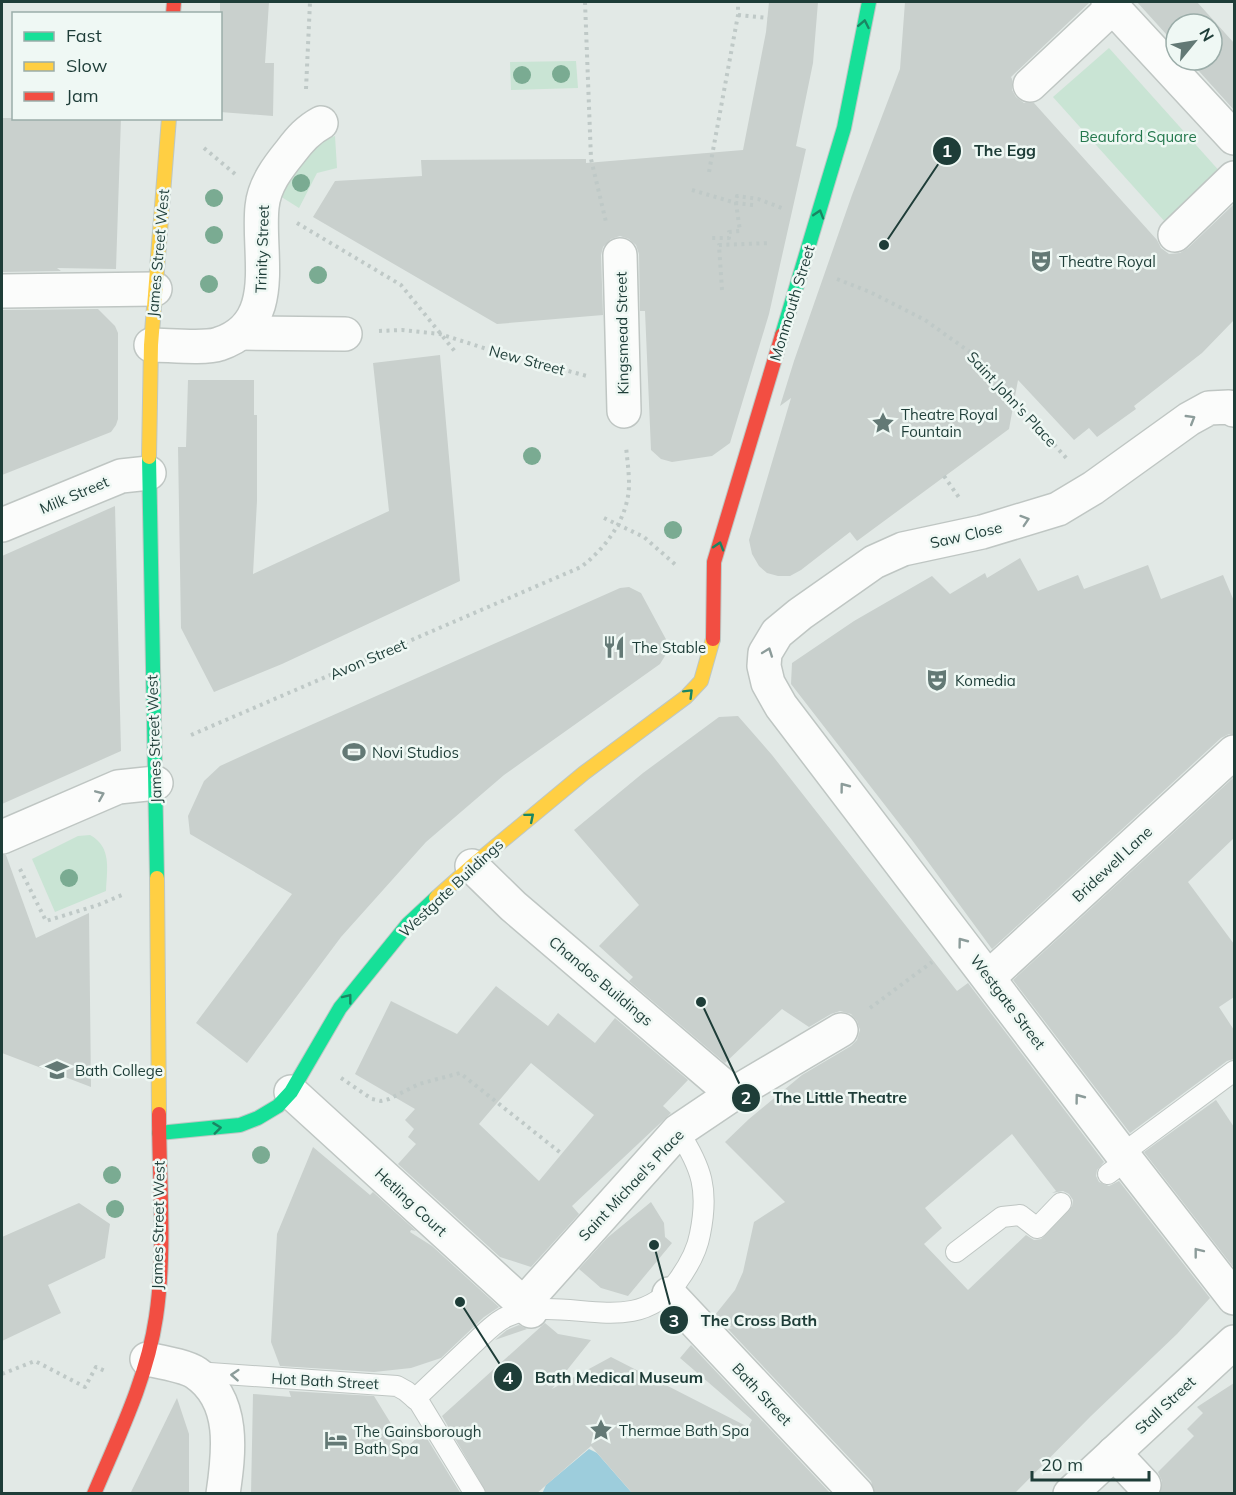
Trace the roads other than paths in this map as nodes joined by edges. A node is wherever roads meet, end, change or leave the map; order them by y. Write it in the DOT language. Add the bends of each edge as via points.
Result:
graph roads {
  1 [pos="868,2"];
  2 [pos="1110,4"];
  3 [pos="1030,85"];
  4 [pos="169,120"];
  5 [pos="321,123"];
  6 [pos="1234,138"];
  7 [pos="1234,178"];
  8 [pos="1175,235"];
  9 [pos="620,255"];
  10 [pos="155,289"];
  11 [pos="2,291"];
  12 [pos="241,333"];
  13 [pos="338,334"];
  14 [pos="151,345"];
  15 [pos="1232,409"];
  16 [pos="624,411"];
  17 [pos="148,473"];
  18 [pos="2,525"];
  19 [pos="712,604"];
  20 [pos="782,706"];
  21 [pos="1234,752"];
  22 [pos="156,783"];
  23 [pos="3,836"];
  24 [pos="472,866"];
  25 [pos="989,977"];
  26 [pos="841,1030"];
  27 [pos="1234,1071"];
  28 [pos="291,1092"];
  29 [pos="733,1094"];
  30 [pos="678,1131"];
  31 [pos="159,1133"];
  32 [pos="1119,1163"];
  33 [pos="1061,1203"];
  34 [pos="956,1252"];
  35 [pos="669,1294"];
  36 [pos="1234,1298"];
  37 [pos="527,1307"];
  38 [pos="1234,1342"];
  39 [pos="147,1359"];
  40 [pos="195,1372"];
  41 [pos="415,1399"];
  42 [pos="1114,1453"];
  43 [pos="1144,1485"];
  44 [pos="94,1494"];
  45 [pos="223,1494"];
  46 [pos="475,1494"];
  47 [pos="857,1494"];
  48 [pos="1070,1494"];
  19 -- 1 [label="street, Monmouth Street, one-way" via="714,562 844,128"];
  2 -- 3 [label="street"];
  2 -- 6 [label="street"];
  4 -- 10 [label="street, James Street West"];
  5 -- 12 [label="street, Trinity Street" via="310,129 276,169 264,198 262,288 257,313"];
  7 -- 8 [label="street"];
  9 -- 16 [label="street, Kingsmead Street"];
  10 -- 11 [label="street"];
  10 -- 14 [label="street, James Street West"];
  12 -- 13 [label="street"];
  12 -- 14 [label="street" via="217,345"];
  14 -- 17 [label="street, James Street West"];
  20 -- 15 [label="street, Saw Close, one-way" via="768,683 764,666 765,653 777,633 874,562 903,549 982,532 1058,508 1093,488 1189,419 1209,408"];
  17 -- 18 [label="street, Milk Street" via="121,476"];
  17 -- 22 [label="street, James Street West"];
  24 -- 19 [label="street, Westgate Buildings, one-way" via="584,773 686,697 701,681 713,639"];
  25 -- 20 [label="street, Westgate Street, one-way"];
  21 -- 25 [label="street, Bridewell Lane"];
  23 -- 22 [label="street, one-way" via="118,787"];
  22 -- 31 [label="street, James Street West"];
  28 -- 24 [label="street, Westgate Buildings, one-way" via="340,1008 408,924"];
  24 -- 29 [label="street, Chandos Buildings" via="513,906"];
  32 -- 25 [label="street, Westgate Street, one-way"];
  26 -- 29 [label="street, Saint Michael's Place"];
  27 -- 32 [label="lane"];
  31 -- 28 [label="street, Westgate Buildings, one-way" via="240,1125 278,1106"];
  28 -- 37 [label="street, Hetling Court"];
  29 -- 30 [label="street, Saint Michael's Place"];
  30 -- 35 [label="lane" via="704,1182 704,1217 689,1266"];
  30 -- 37 [label="street, Saint Michael's Place"];
  31 -- 39 [label="street, James Street West" via="159,1270 156,1316"];
  36 -- 32 [label="street, Westgate Street, one-way"];
  33 -- 34 [label="lane" via="1036,1228 1020,1215 1002,1217"];
  35 -- 37 [label="lane" via="648,1307 617,1314"];
  35 -- 47 [label="street, Bath Street"];
  37 -- 41 [label="lane" via="488,1329"];
  38 -- 42 [label="street, Stall Street"];
  39 -- 40 [label="street"];
  39 -- 44 [label="street, James Street West"];
  41 -- 40 [label="lane, Hot Bath Street, one-way" via="396,1386 383,1384"];
  40 -- 45 [label="street" via="210,1386 226,1412 228,1460"];
  41 -- 46 [label="lane"];
  42 -- 43 [label="street"];
  42 -- 48 [label="street, Stall Street"];
}
